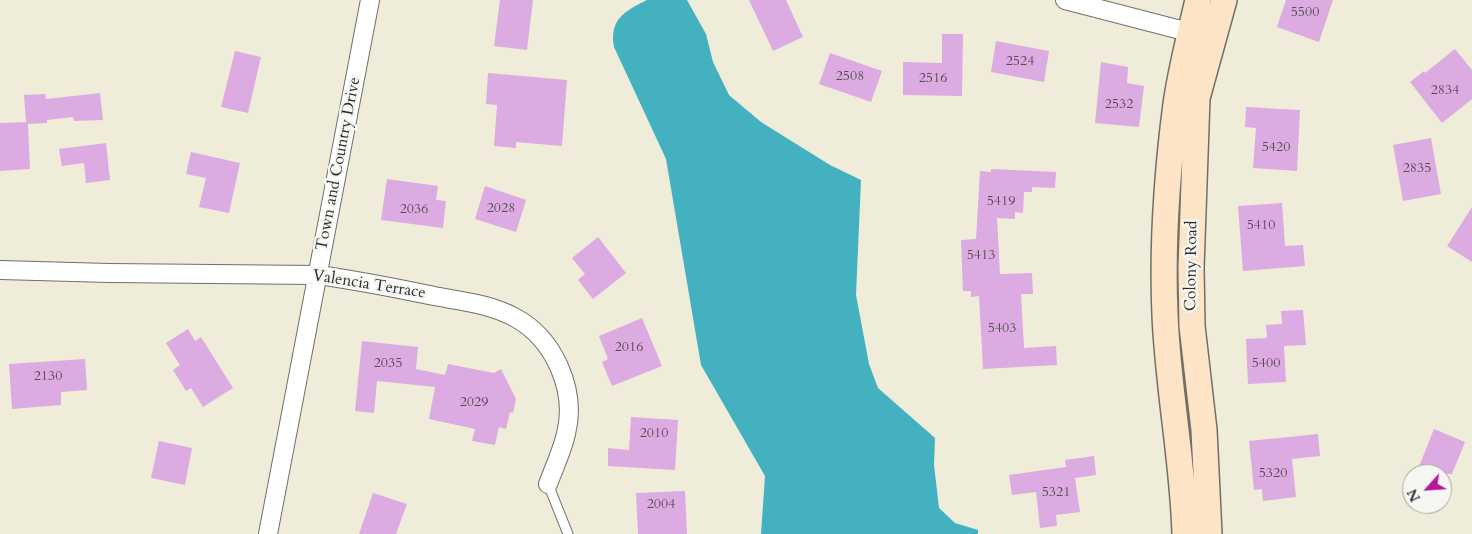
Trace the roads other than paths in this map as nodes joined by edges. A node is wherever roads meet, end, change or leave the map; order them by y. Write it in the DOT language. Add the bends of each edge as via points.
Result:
graph roads {
  1 [pos="370,0"];
  2 [pos="1065,0"];
  3 [pos="1198,0"];
  4 [pos="1224,0"];
  5 [pos="1202,35"];
  6 [pos="0,270"];
  7 [pos="318,276"];
  8 [pos="548,484"];
  9 [pos="268,534"];
  10 [pos="568,534"];
  11 [pos="1185,534"];
  12 [pos="1209,534"];
  1 -- 7 [label="street, Town and Country Drive"];
  2 -- 5 [label="street"];
  3 -- 5 [label="main road, Colony Road"];
  4 -- 5 [label="main road, Colony Road"];
  5 -- 11 [label="main road, Colony Road" via="1176,102 1164,241 1165,316"];
  5 -- 12 [label="main road, Colony Road" via="1191,268 1192,326 1204,430"];
  6 -- 7 [label="street, Valencia Terrace"];
  7 -- 8 [label="street, Valencia Terrace" via="347,278 491,307 514,317 536,333 556,361 568,402 566,435"];
  7 -- 9 [label="street, Town and Country Drive"];
  8 -- 10 [label="lane"];
}
